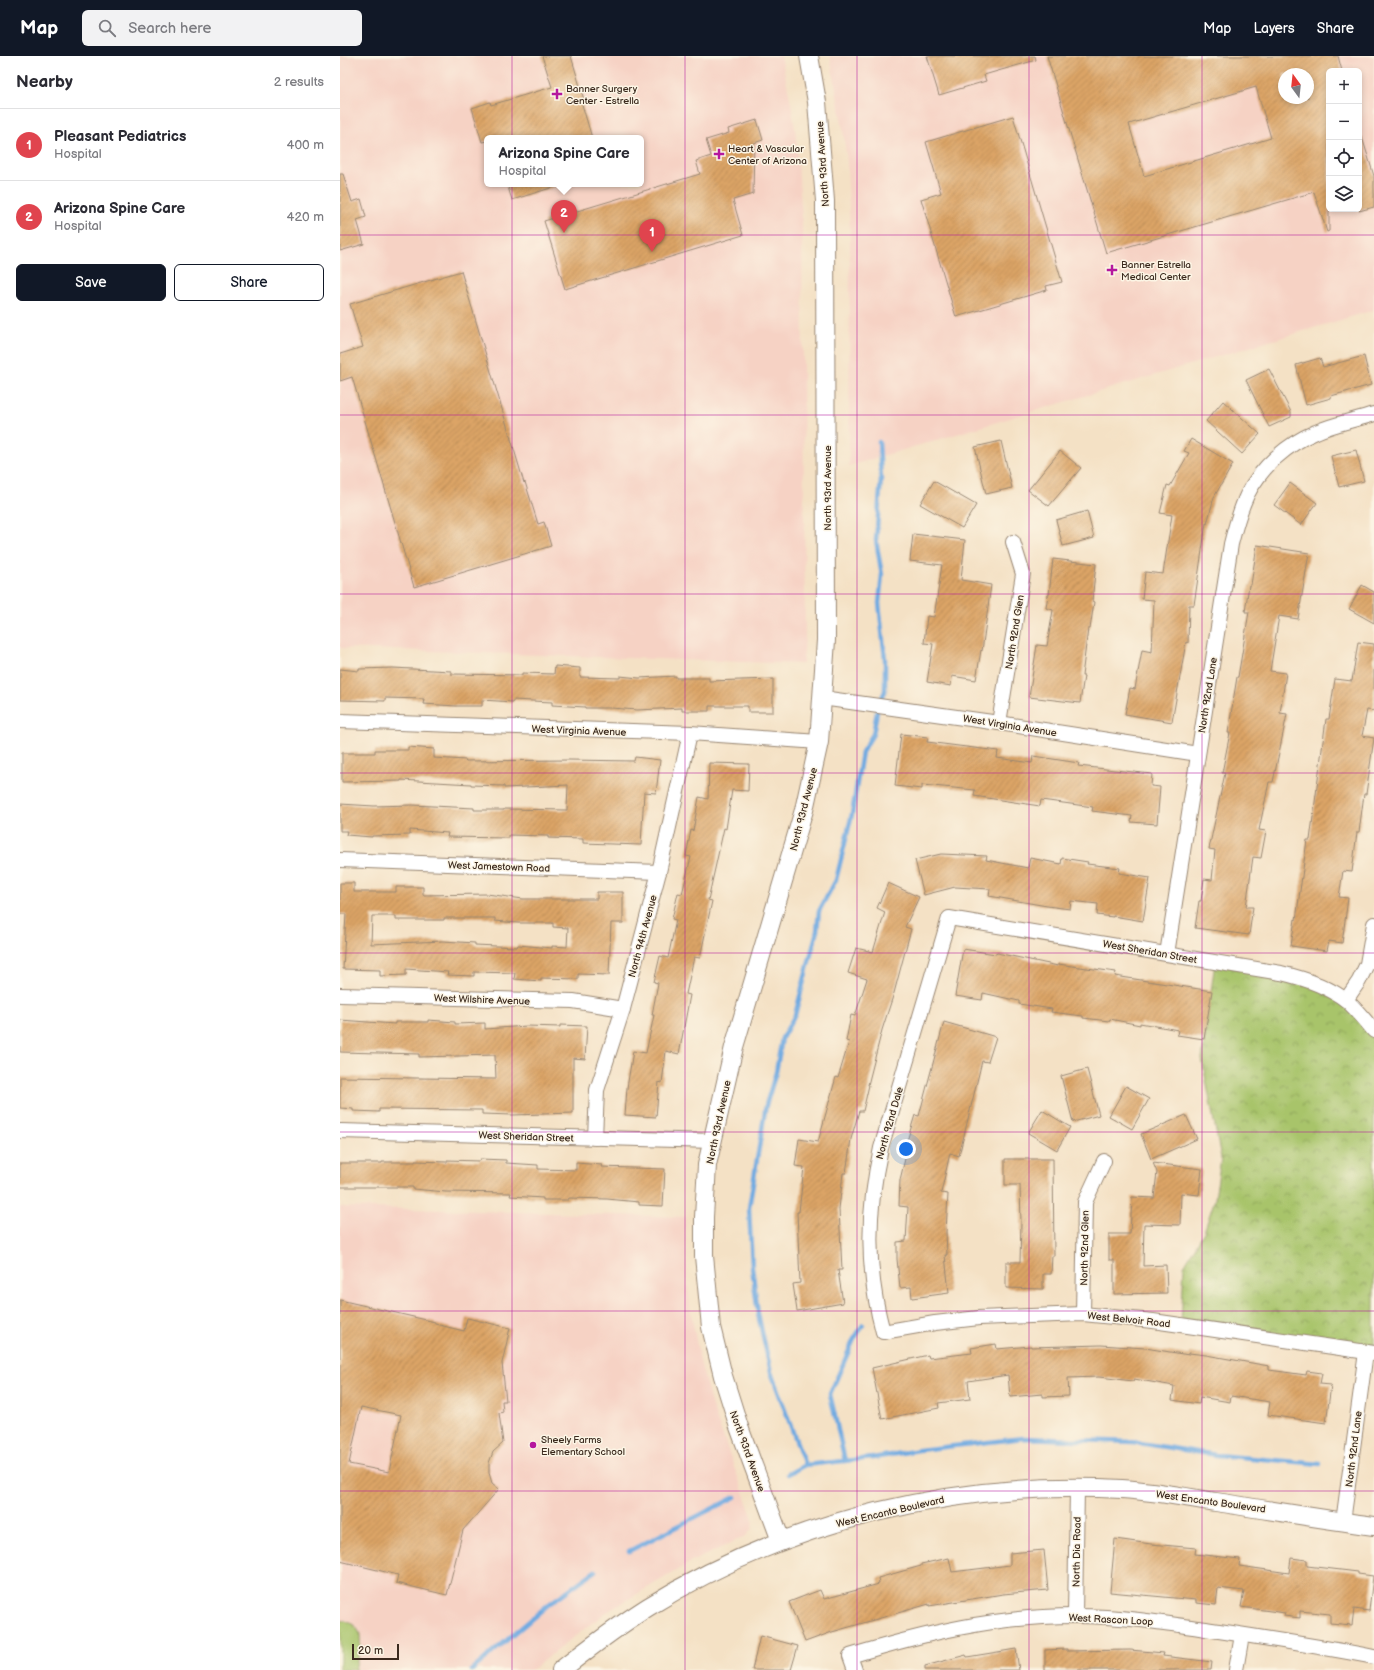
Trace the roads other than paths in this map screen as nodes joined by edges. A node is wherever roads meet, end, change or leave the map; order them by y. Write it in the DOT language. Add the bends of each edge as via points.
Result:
graph roads {
  1 [pos="809,56"];
  2 [pos="1374,414"];
  3 [pos="1013,542"];
  4 [pos="822,698"];
  5 [pos="340,721"];
  6 [pos="999,723"];
  7 [pos="690,733"];
  8 [pos="819,742"];
  9 [pos="1198,754"];
  10 [pos="340,860"];
  11 [pos="659,872"];
  12 [pos="949,918"];
  13 [pos="1374,924"];
  14 [pos="1167,954"];
  15 [pos="340,995"];
  16 [pos="1346,1000"];
  17 [pos="623,1009"];
  18 [pos="1374,1031"];
  19 [pos="340,1131"];
  20 [pos="595,1138"];
  21 [pos="713,1141"];
  22 [pos="1104,1161"];
  23 [pos="1083,1314"];
  24 [pos="883,1332"];
  25 [pos="1370,1352"];
  26 [pos="1077,1488"];
  27 [pos="1343,1522"];
  28 [pos="1374,1526"];
  29 [pos="781,1541"];
  30 [pos="1075,1616"];
  31 [pos="1242,1635"];
  32 [pos="1374,1657"];
  33 [pos="561,1670"];
  34 [pos="855,1670"];
  35 [pos="1236,1670"];
  1 -- 4 [label="street, North 93rd Avenue" via="817,102 825,201 826,632"];
  2 -- 9 [label="street, North 92nd Lane" via="1315,432 1283,450 1261,474 1247,495 1231,544"];
  3 -- 6 [label="street, North 92nd Glen" via="1023,574"];
  4 -- 6 [label="street, West Virginia Avenue"];
  4 -- 8 [label="street, North 93rd Avenue"];
  5 -- 7 [label="street, West Virginia Avenue"];
  6 -- 9 [label="street, West Virginia Avenue"];
  7 -- 8 [label="street, West Virginia Avenue"];
  7 -- 11 [label="street, North 94th Avenue"];
  8 -- 21 [label="street, North 93rd Avenue" via="804,810 734,1048"];
  9 -- 14 [label="street, North 92nd Lane"];
  10 -- 11 [label="street, West Jamestown Road"];
  11 -- 17 [label="street, North 94th Avenue"];
  12 -- 14 [label="street, West Sheridan Street"];
  12 -- 24 [label="street, North 92nd Dale" via="875,1176 870,1217 870,1248 873,1288"];
  13 -- 16 [label="street" via="1367,964"];
  14 -- 16 [label="street, West Sheridan Street" via="1298,977 1322,986"];
  15 -- 17 [label="street, West Wilshire Avenue" via="573,1001"];
  16 -- 18 [label="street, West Sheridan Street"];
  17 -- 20 [label="street, North 94th Avenue" via="597,1090"];
  19 -- 20 [label="street, West Sheridan Street"];
  20 -- 21 [label="street, West Sheridan Street"];
  21 -- 29 [label="street, North 93rd Avenue" via="708,1165 704,1225 704,1256 711,1327 738,1427"];
  22 -- 23 [label="street, North 92nd Glen" via="1085,1202"];
  23 -- 24 [label="street, West Belvoir Road" via="979,1318"];
  23 -- 25 [label="street, West Belvoir Road" via="1153,1321"];
  25 -- 27 [label="street, North 92nd Lane"];
  26 -- 27 [label="street, West Encanto Boulevard" via="1123,1489"];
  26 -- 29 [label="street, West Encanto Boulevard" via="989,1492 944,1498 878,1512"];
  26 -- 30 [label="street, North Dia Road"];
  27 -- 28 [label="street, West Encanto Boulevard"];
  29 -- 33 [label="street, West Encanto Boulevard" via="728,1564 648,1607"];
  30 -- 31 [label="street, West Rascon Loop" via="1151,1621"];
  30 -- 34 [label="street, West Rascon Loop" via="1022,1618 976,1624 908,1638 850,1656"];
  31 -- 32 [label="street, West Rascon Loop"];
  31 -- 35 [label="street"];
}
